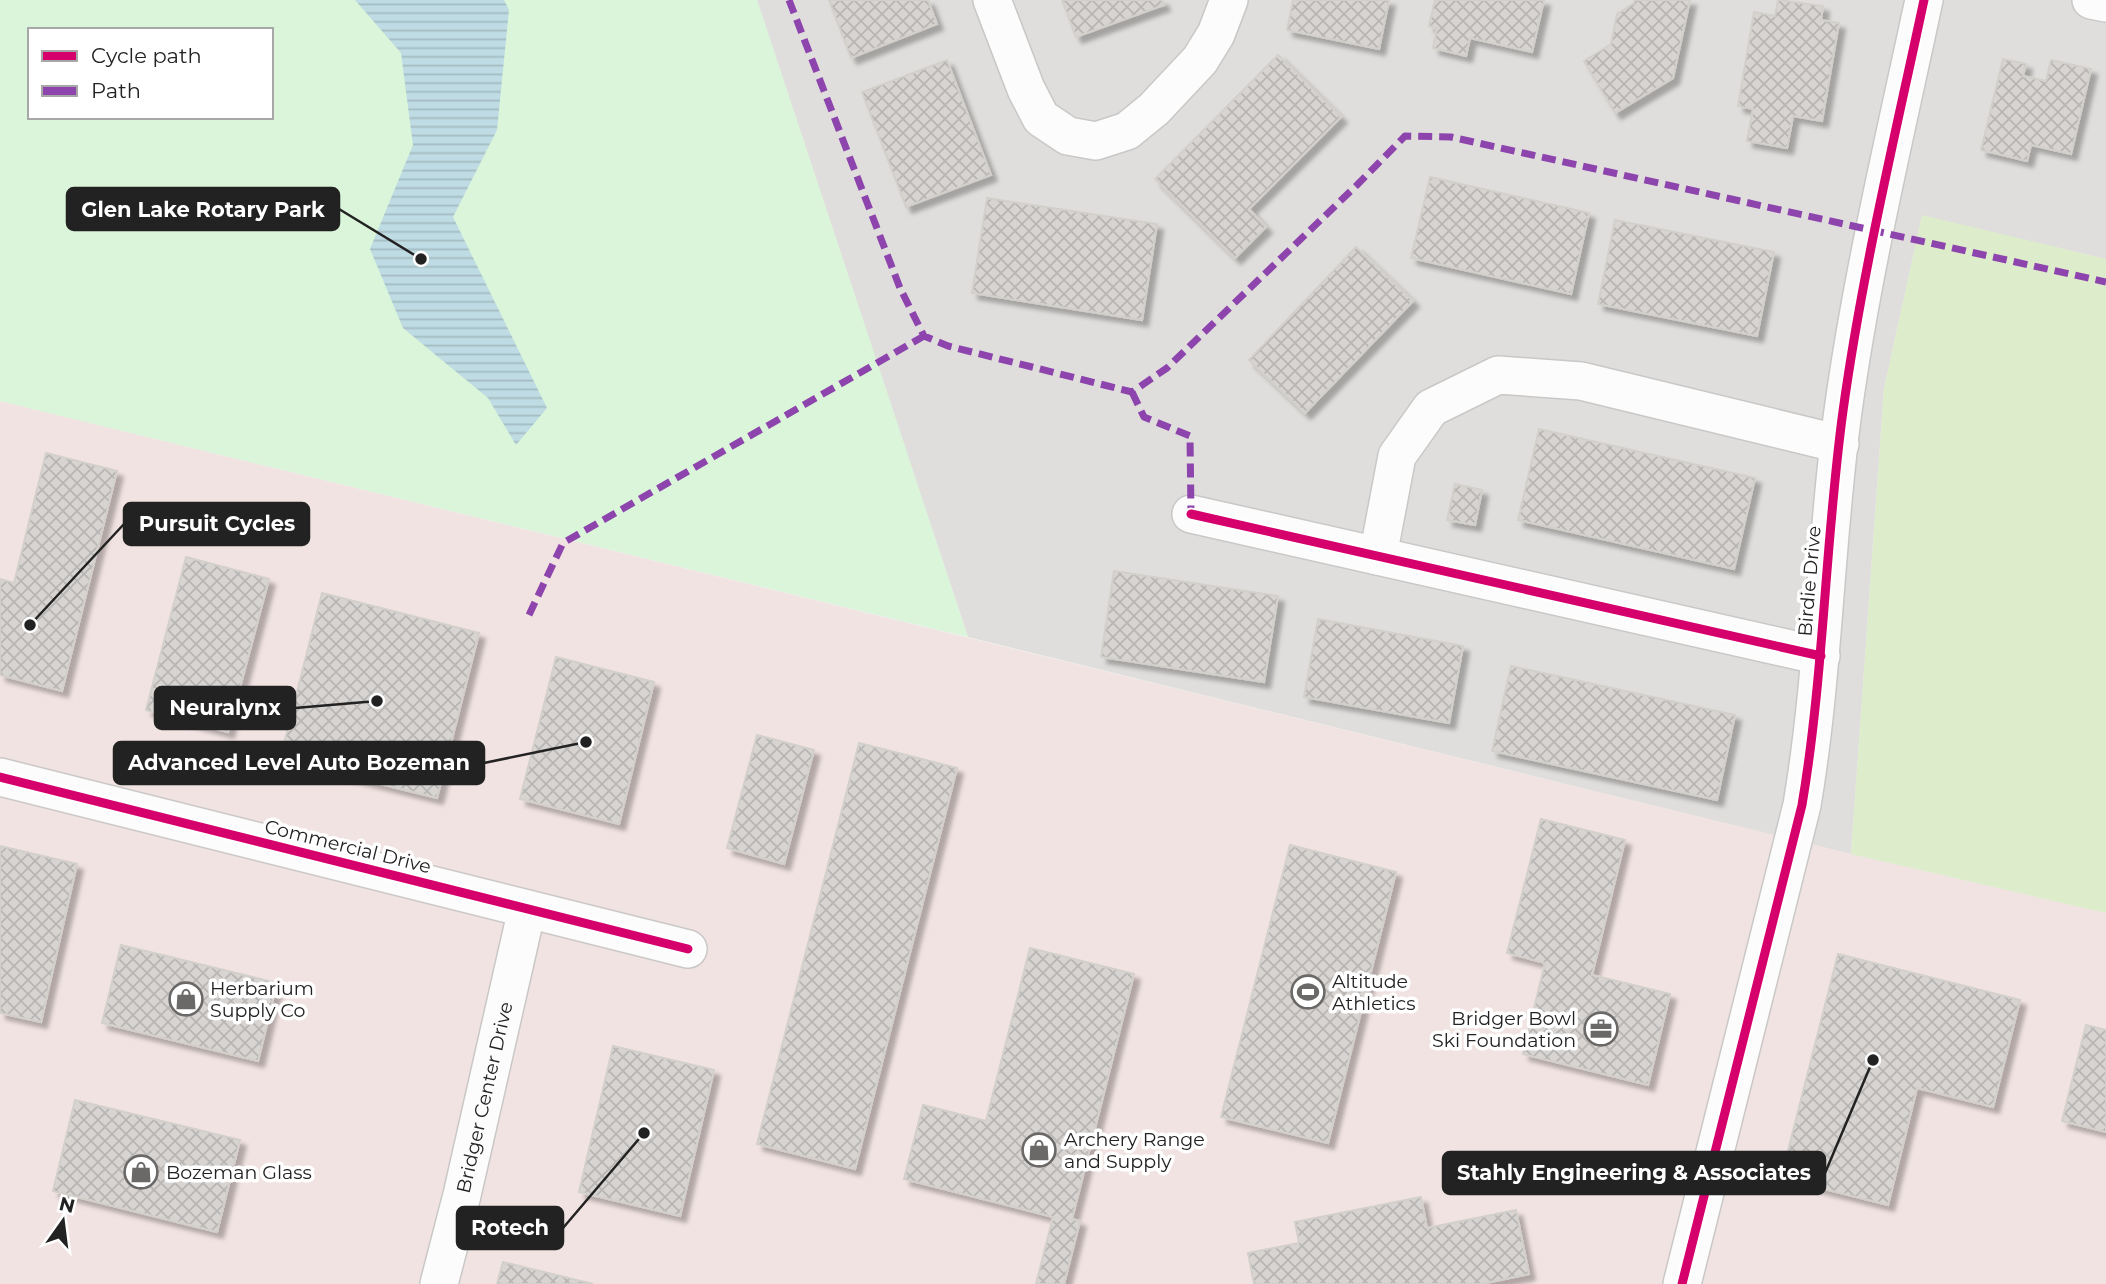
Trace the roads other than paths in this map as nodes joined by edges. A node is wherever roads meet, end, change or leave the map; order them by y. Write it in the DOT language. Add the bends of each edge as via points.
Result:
graph roads {
  1 [pos="992,0"];
  2 [pos="1228,0"];
  3 [pos="1924,0"];
  4 [pos="2091,0"];
  5 [pos="2106,3"];
  6 [pos="1840,444"];
  7 [pos="1191,514"];
  8 [pos="1378,556"];
  9 [pos="1821,656"];
  10 [pos="0,777"];
  11 [pos="527,909"];
  12 [pos="688,949"];
  13 [pos="439,1284"];
  14 [pos="1682,1284"];
  1 -- 2 [label="street" via="1041,118 1068,136 1096,141 1127,131 1200,60 1216,34"];
  3 -- 6 [label="street, Birdie Drive" via="1874,232"];
  4 -- 5 [label="street"];
  6 -- 8 [label="street" via="1581,381 1498,375 1431,408 1397,456"];
  6 -- 9 [label="street, Birdie Drive"];
  7 -- 8 [label="street"];
  8 -- 9 [label="street"];
  9 -- 14 [label="street, Birdie Drive" via="1802,806"];
  10 -- 11 [label="street, Commercial Drive"];
  11 -- 12 [label="street, Commercial Drive"];
  11 -- 13 [label="street, Bridger Center Drive"];
}
